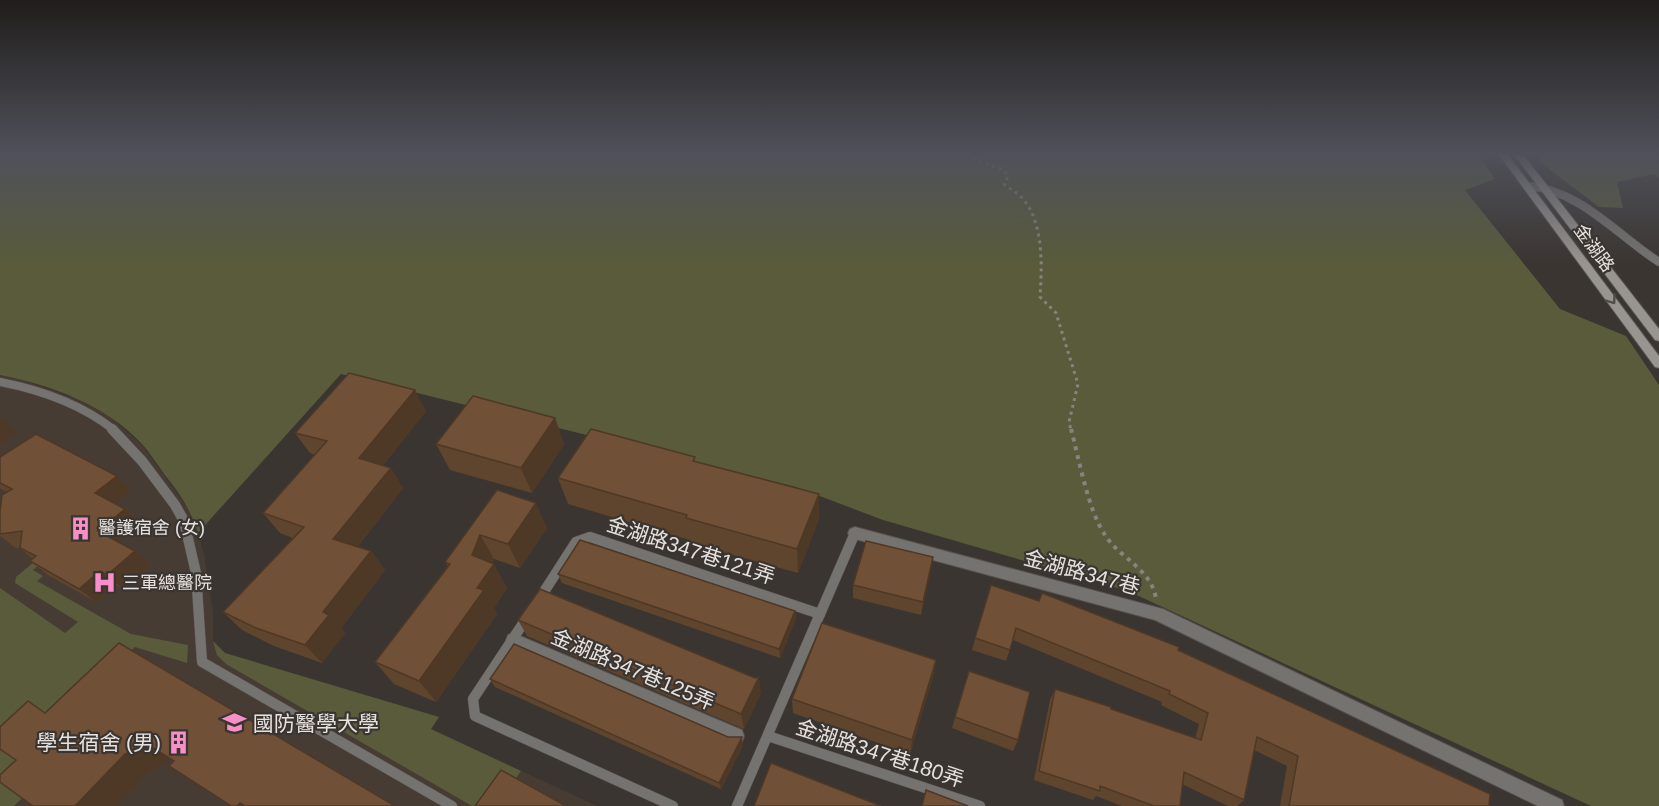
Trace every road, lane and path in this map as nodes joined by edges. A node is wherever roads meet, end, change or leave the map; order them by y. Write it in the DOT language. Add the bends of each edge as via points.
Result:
graph roads {
  1 [pos="1011,190"];
  2 [pos="1531,190"];
  3 [pos="1547,190"];
  4 [pos="1555,190"];
  5 [pos="1659,262"];
  6 [pos="1659,337"];
  7 [pos="1659,364"];
  8 [pos="0,382"];
  9 [pos="855,533"];
  10 [pos="820,614"];
  11 [pos="1158,614"];
  12 [pos="513,640"];
  13 [pos="736,736"];
  14 [pos="768,736"];
  15 [pos="452,806"];
  16 [pos="673,806"];
  17 [pos="737,806"];
  18 [pos="980,806"];
  19 [pos="1556,806"];
  1 -- 11 [label="path" via="1033,215 1042,264 1040,297 1056,313 1078,384 1069,422 1094,511 1105,536 1137,565 1155,591"];
  2 -- 7 [label="main road, 金湖路, one-way"];
  3 -- 6 [label="main road, 金湖路"];
  4 -- 5 [label="lane" via="1586,206"];
  8 -- 15 [label="lane" via="50,396 100,421 134,450 167,494 183,519 188,537 200,607 202,662"];
  9 -- 10 [label="lane, 金湖路347巷"];
  9 -- 11 [label="street, 金湖路347巷"];
  10 -- 12 [label="lane, 金湖路347巷121弄" via="590,537 576,542 547,597"];
  10 -- 14 [label="lane, 金湖路347巷"];
  11 -- 19 [label="street, 金湖路347巷"];
  12 -- 13 [label="street, 金湖路347巷125弄"];
  12 -- 16 [label="lane, 金湖路347巷121弄" via="473,699 475,717"];
  14 -- 17 [label="lane, 金湖路347巷"];
  14 -- 18 [label="lane, 金湖路347巷180弄"];
}
